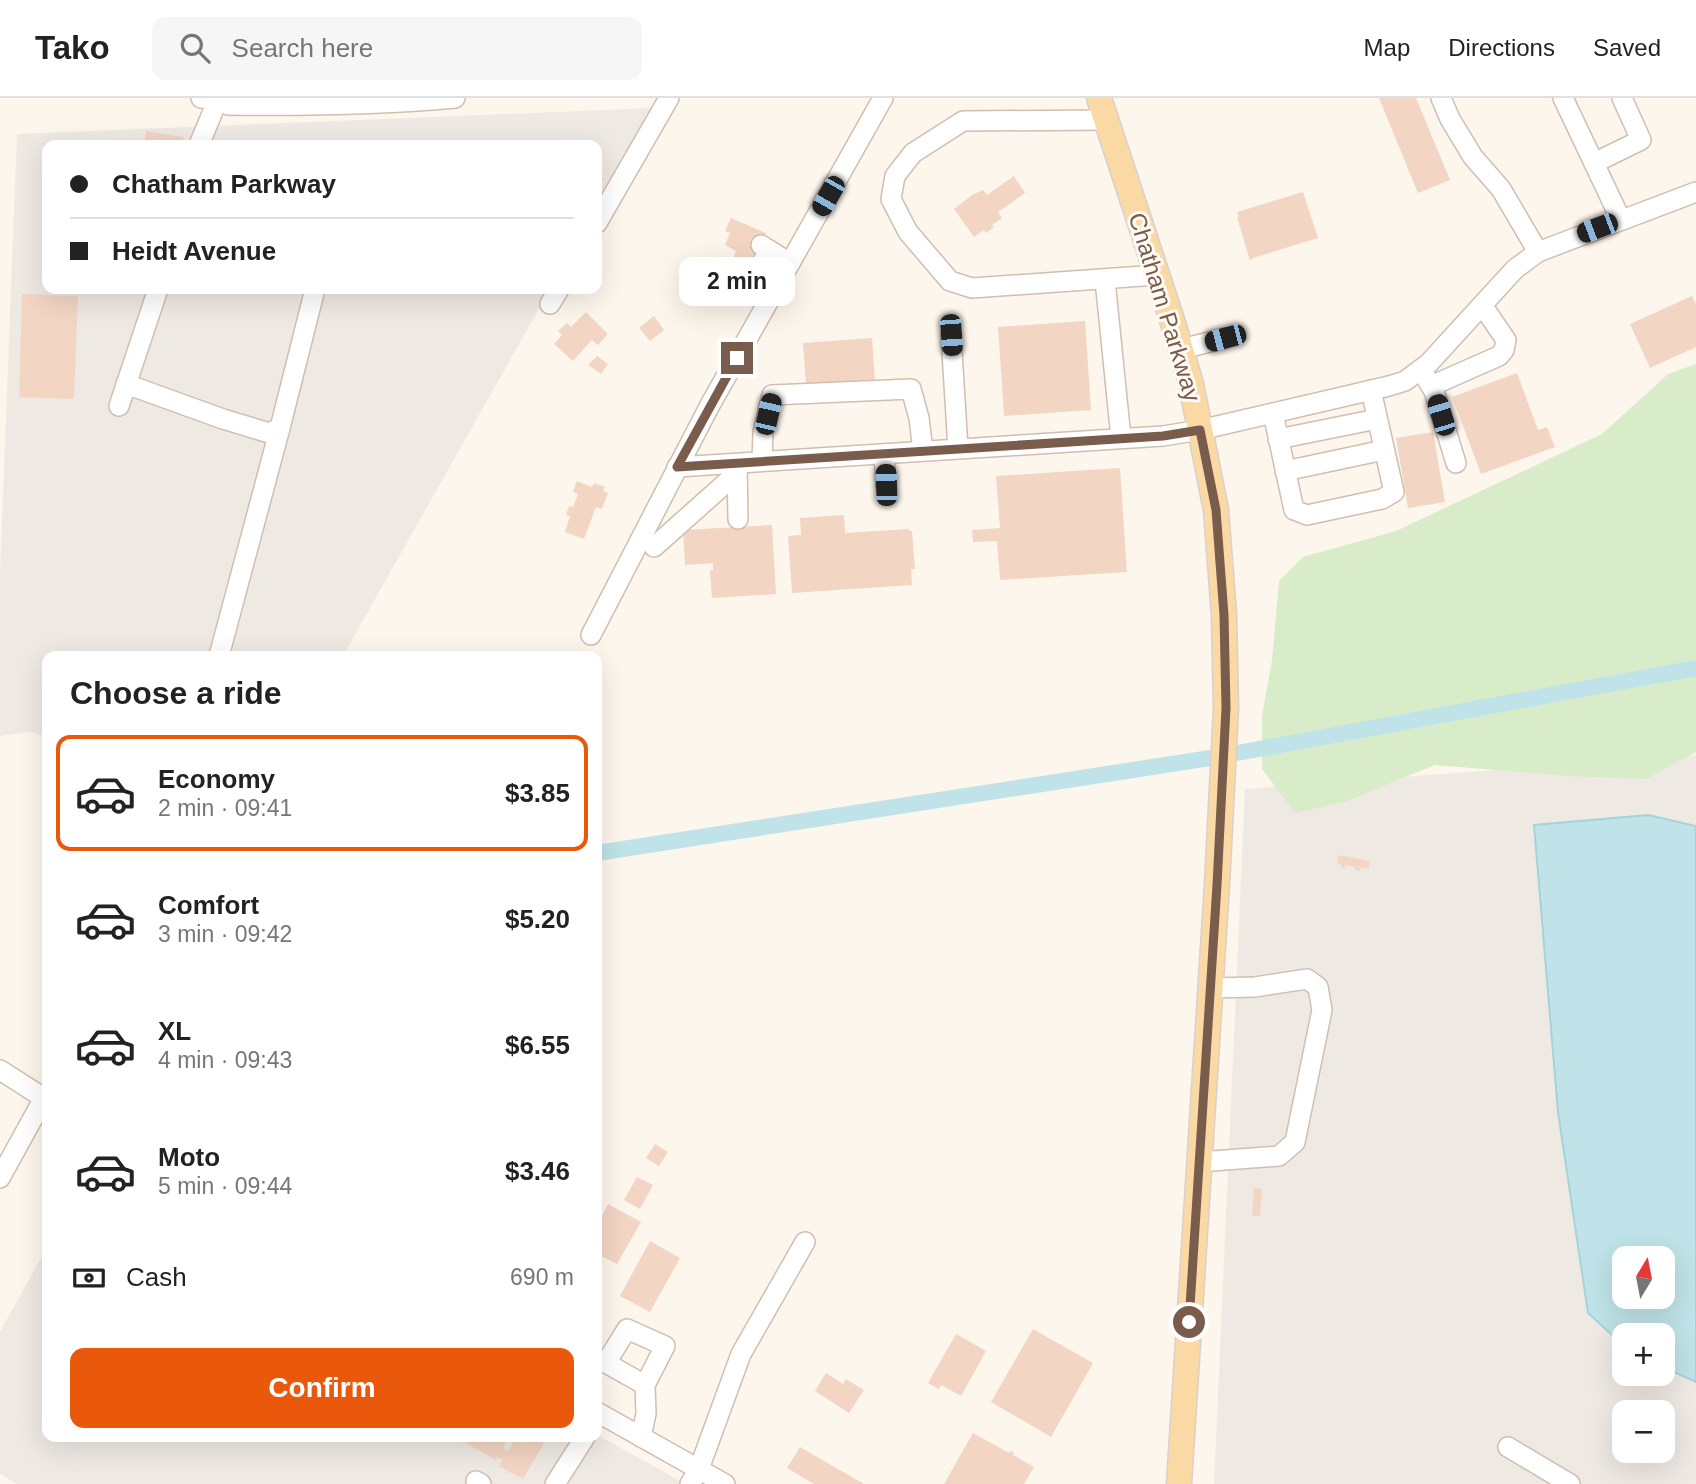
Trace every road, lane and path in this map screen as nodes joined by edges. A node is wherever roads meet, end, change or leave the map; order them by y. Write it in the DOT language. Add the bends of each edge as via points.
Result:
graph roads {
  1 [pos="212,98"];
  2 [pos="455,98"];
  3 [pos="669,98"];
  4 [pos="883,98"];
  5 [pos="1441,98"];
  6 [pos="1563,98"];
  7 [pos="1622,98"];
  8 [pos="380,101"];
  9 [pos="1103,109"];
  10 [pos="200,140"];
  11 [pos="1594,163"];
  12 [pos="1696,192"];
  13 [pos="602,214"];
  14 [pos="1621,219"];
  15 [pos="1538,252"];
  16 [pos="790,263"];
  17 [pos="750,268"];
  18 [pos="1157,275"];
  19 [pos="1105,280"];
  20 [pos="156,294"];
  21 [pos="314,294"];
  22 [pos="1482,305"];
  23 [pos="951,335"];
  24 [pos="1225,338"];
  25 [pos="1182,349"];
  26 [pos="1426,378"];
  27 [pos="126,384"];
  28 [pos="1371,390"];
  29 [pos="119,406"];
  30 [pos="1273,413"];
  31 [pos="1377,419"];
  32 [pos="280,428"];
  33 [pos="1200,430"];
  34 [pos="1121,438"];
  35 [pos="1278,439"];
  36 [pos="958,449"];
  37 [pos="1384,450"];
  38 [pos="923,451"];
  39 [pos="884,454"];
  40 [pos="762,461"];
  41 [pos="1457,463"];
  42 [pos="677,467"];
  43 [pos="737,468"];
  44 [pos="1285,471"];
  45 [pos="886,485"];
  46 [pos="738,519"];
  47 [pos="654,547"];
  48 [pos="591,635"];
  49 [pos="220,651"];
  50 [pos="1210,988"];
  51 [pos="0,1070"];
  52 [pos="42,1096"];
  53 [pos="42,1105"];
  54 [pos="1199,1162"];
  55 [pos="0,1178"];
  56 [pos="805,1242"];
  57 [pos="645,1385"];
  58 [pos="602,1416"];
  59 [pos="641,1437"];
  60 [pos="582,1442"];
  61 [pos="1508,1447"];
  62 [pos="694,1477"];
  63 [pos="555,1484"];
  64 [pos="725,1484"];
  65 [pos="1179,1484"];
  66 [pos="1570,1484"];
  1 -- 8 [label="street" via="228,105"];
  1 -- 10 [label="street"];
  2 -- 8 [label="street"];
  3 -- 13 [label="street"];
  4 -- 16 [label="street"];
  5 -- 15 [label="street" via="1450,119 1501,188"];
  6 -- 11 [label="street"];
  7 -- 11 [label="street" via="1641,140"];
  9 -- 18 [label="main road, Chatham Parkway"];
  9 -- 19 [label="street" via="963,121 913,153 895,176 891,199 908,232 950,281 972,288"];
  11 -- 14 [label="street"];
  12 -- 14 [label="street"];
  14 -- 15 [label="street"];
  15 -- 22 [label="street"];
  16 -- 17 [label="street" via="765,247 759,269"];
  16 -- 42 [label="street"];
  18 -- 19 [label="street"];
  18 -- 25 [label="main road, Chatham Parkway"];
  19 -- 34 [label="street"];
  20 -- 27 [label="street"];
  21 -- 32 [label="street"];
  22 -- 26 [label="street"];
  22 -- 26 [label="street" via="1506,340 1504,350 1499,356"];
  23 -- 36 [label="street"];
  24 -- 25 [label="street"];
  25 -- 33 [label="main road, Chatham Parkway"];
  26 -- 28 [label="street"];
  26 -- 41 [label="street"];
  27 -- 29 [label="street"];
  27 -- 32 [label="street" via="269,433"];
  28 -- 30 [label="street"];
  28 -- 31 [label="street"];
  30 -- 33 [label="street"];
  30 -- 35 [label="street"];
  31 -- 35 [label="street"];
  31 -- 37 [label="street"];
  32 -- 49 [label="street"];
  33 -- 34 [label="street"];
  33 -- 50 [label="main road, Chatham Parkway" via="1216,510 1226,708"];
  34 -- 36 [label="street"];
  35 -- 44 [label="street"];
  36 -- 38 [label="street"];
  37 -- 44 [label="street"];
  37 -- 44 [label="street" via="1394,492 1382,499 1307,515 1294,510"];
  38 -- 39 [label="street"];
  38 -- 40 [label="street" via="911,389 772,395"];
  39 -- 40 [label="street"];
  39 -- 45 [label="street"];
  40 -- 43 [label="street"];
  42 -- 43 [label="street"];
  42 -- 48 [label="street"];
  43 -- 46 [label="street"];
  43 -- 47 [label="street"];
  50 -- 54 [label="main road, Chatham Parkway"];
  50 -- 54 [label="street" via="1307,978 1318,987 1322,1010 1295,1142 1279,1156"];
  51 -- 52 [label="street"];
  53 -- 55 [label="street"];
  54 -- 65 [label="main road, Chatham Parkway"];
  56 -- 62 [label="street" via="741,1354"];
  57 -- 59 [label="street"];
  58 -- 59 [label="street"];
  59 -- 62 [label="street"];
  60 -- 63 [label="street"];
  61 -- 66 [label="street"];
  62 -- 64 [label="street"];
}
